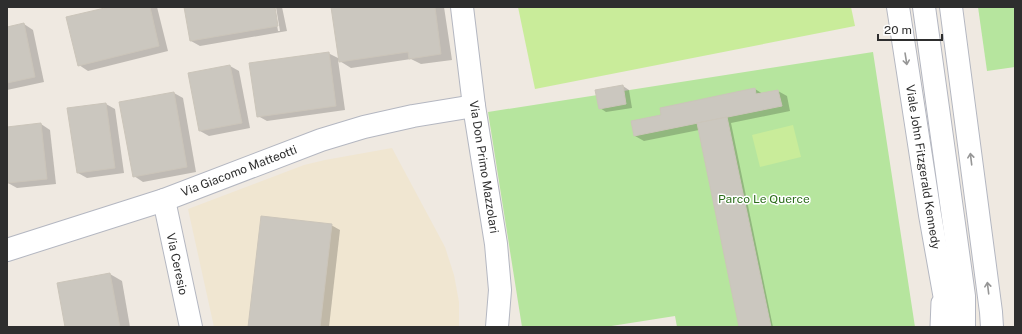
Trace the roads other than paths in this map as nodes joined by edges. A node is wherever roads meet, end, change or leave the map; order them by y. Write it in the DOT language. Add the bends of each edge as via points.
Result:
graph roads {
  1 [pos="462,7"];
  2 [pos="898,7"];
  3 [pos="924,7"];
  4 [pos="951,7"];
  5 [pos="474,106"];
  6 [pos="164,200"];
  7 [pos="7,250"];
  8 [pos="938,260"];
  9 [pos="964,296"];
  10 [pos="191,327"];
  11 [pos="497,327"];
  12 [pos="938,327"];
  13 [pos="950,327"];
  14 [pos="964,327"];
  15 [pos="975,327"];
  16 [pos="992,327"];
  1 -- 5 [label="street, Via Don Primo Mazzolari"];
  2 -- 8 [label="street, Viale John Fitzgerald Kennedy, one-way"];
  3 -- 9 [label="street, Viale John Fitzgerald Kennedy"];
  16 -- 4 [label="street, one-way"];
  5 -- 6 [label="street, Via Giacomo Matteotti" via="413,116 321,140"];
  5 -- 11 [label="street, Via Don Primo Mazzolari" via="496,244 500,290"];
  6 -- 7 [label="street, Via Giacomo Matteotti"];
  6 -- 10 [label="street, Via Ceresio"];
  8 -- 12 [label="lane"];
  8 -- 13 [label="street, Viale John Fitzgerald Kennedy"];
  9 -- 14 [label="street, Viale John Fitzgerald Kennedy"];
  9 -- 15 [label="street, Viale John Fitzgerald Kennedy"];
}
